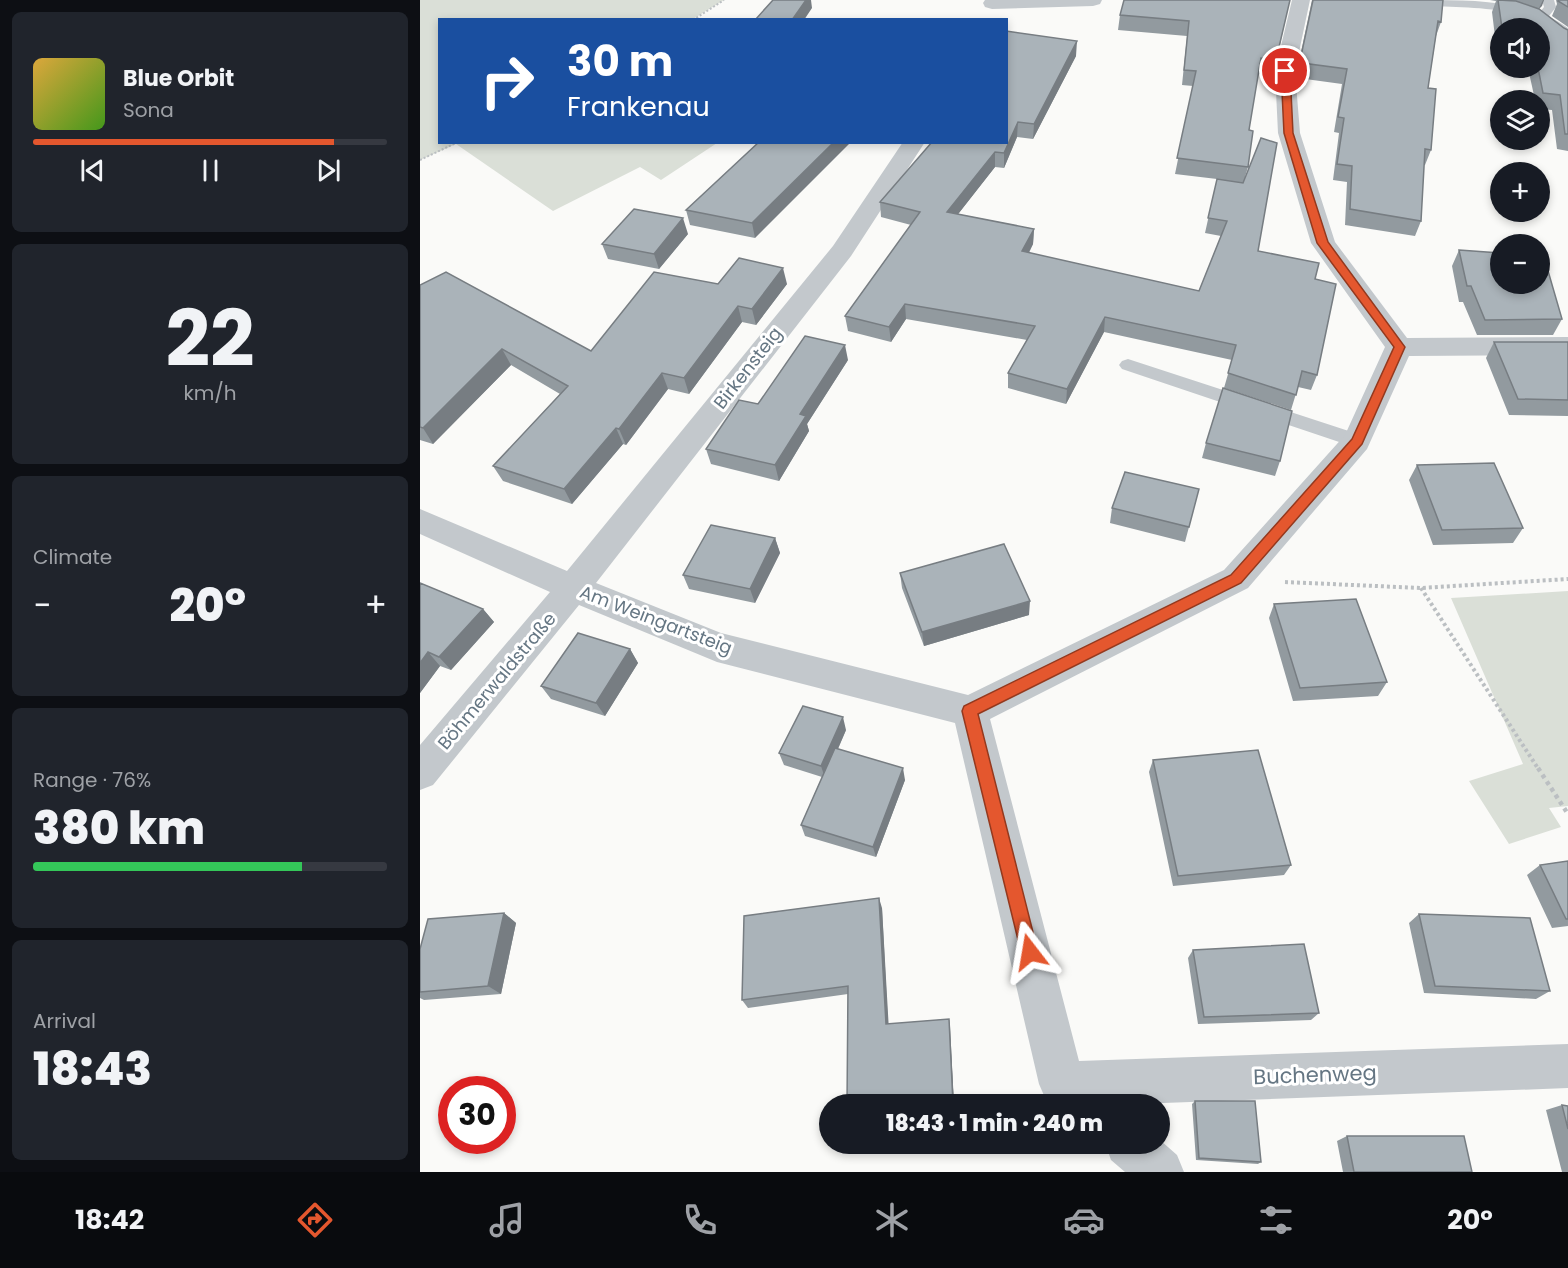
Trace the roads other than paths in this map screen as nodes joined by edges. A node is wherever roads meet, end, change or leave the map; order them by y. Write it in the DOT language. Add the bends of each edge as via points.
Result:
graph roads {
  1 [pos="1093,0"];
  2 [pos="1301,0"];
  3 [pos="1433,0"];
  4 [pos="989,8"];
  5 [pos="1545,8"];
  6 [pos="1568,39"];
  7 [pos="913,144"];
  8 [pos="1568,346"];
  9 [pos="1399,347"];
  10 [pos="1128,365"];
  11 [pos="1358,441"];
  12 [pos="420,521"];
  13 [pos="573,588"];
  14 [pos="970,711"];
  15 [pos="420,773"];
  16 [pos="1568,1066"];
  17 [pos="1073,1094"];
  18 [pos="1140,1154"];
  19 [pos="1160,1172"];
  1 -- 4 [label="street"];
  2 -- 9 [label="street" via="1285,71 1289,133 1323,243"];
  3 -- 5 [label="street"];
  5 -- 6 [label="street"];
  7 -- 13 [label="street, Birkensteig" via="842,250"];
  8 -- 9 [label="street"];
  9 -- 11 [label="street"];
  10 -- 11 [label="lane"];
  11 -- 14 [label="street" via="1236,579"];
  12 -- 13 [label="street, Am Weingartsteig"];
  13 -- 14 [label="street, Am Weingartsteig" via="717,647"];
  13 -- 15 [label="street, Böhmerwaldstraße"];
  14 -- 17 [label="street"];
  16 -- 17 [label="street, Buchenweg"];
  18 -- 19 [label="street"];
}
